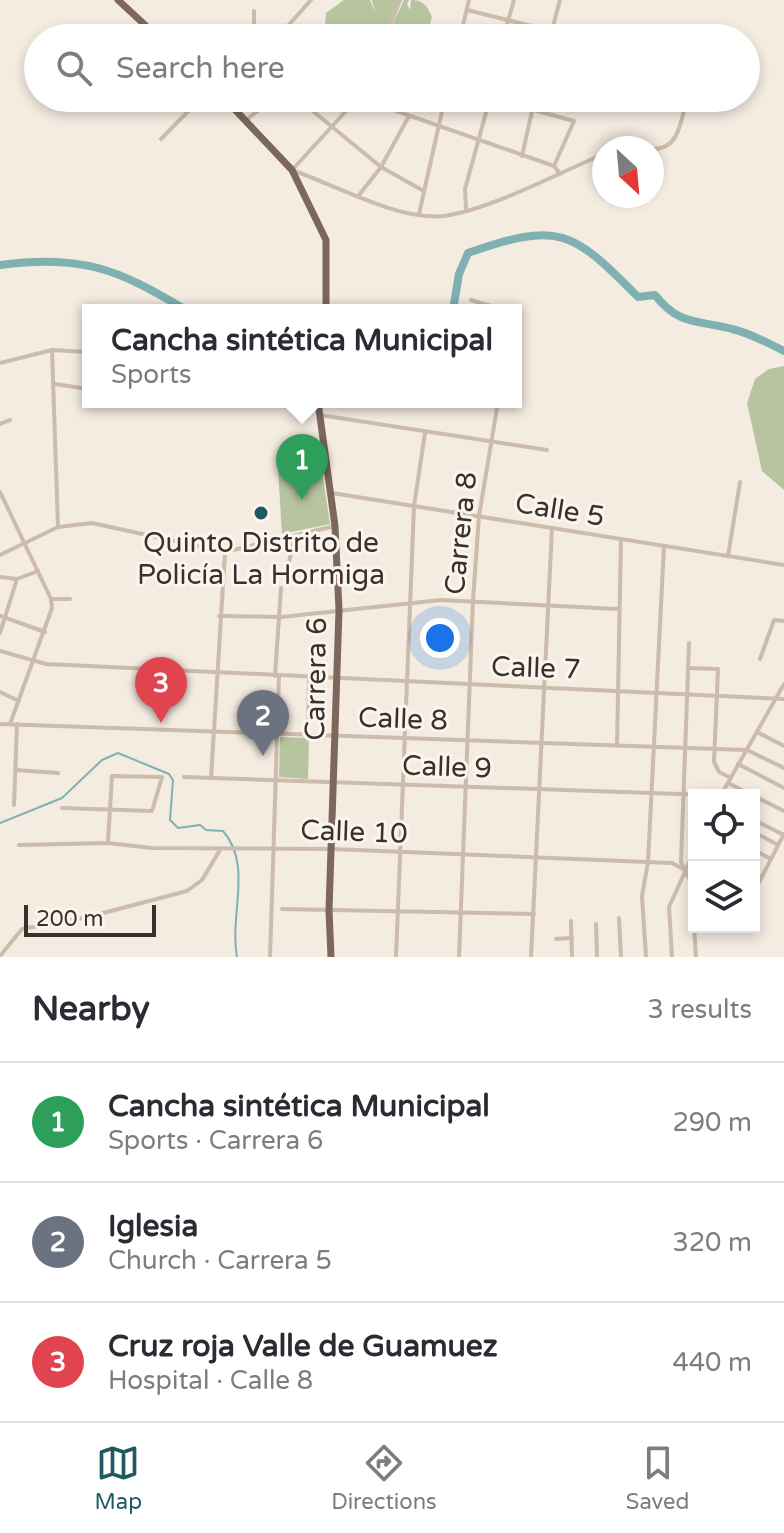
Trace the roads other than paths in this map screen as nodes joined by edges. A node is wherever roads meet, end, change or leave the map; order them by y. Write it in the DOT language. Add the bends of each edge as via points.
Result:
graph roads {
  1 [pos="118,0"];
  2 [pos="311,0"];
  3 [pos="400,0"];
  4 [pos="469,0"];
  5 [pos="514,0"];
  6 [pos="560,0"];
  7 [pos="467,10"];
  8 [pos="254,11"];
  9 [pos="508,20"];
  10 [pos="144,24"];
  11 [pos="254,24"];
  12 [pos="290,24"];
  13 [pos="391,24"];
  14 [pos="464,24"];
  15 [pos="507,24"];
  16 [pos="524,24"];
  17 [pos="554,24"];
  18 [pos="187,112"];
  19 [pos="238,112"];
  20 [pos="256,112"];
  21 [pos="314,112"];
  22 [pos="346,112"];
  23 [pos="398,112"];
  24 [pos="441,112"];
  25 [pos="486,112"];
  26 [pos="533,112"];
  27 [pos="537,112"];
  28 [pos="683,112"];
  29 [pos="409,116"];
  30 [pos="245,121"];
  31 [pos="438,125"];
  32 [pos="333,128"];
  33 [pos="161,139"];
  34 [pos="479,141"];
  35 [pos="664,147"];
  36 [pos="522,156"];
  37 [pos="592,159"];
  38 [pos="554,166"];
  39 [pos="381,167"];
  40 [pos="292,170"];
  41 [pos="560,174"];
  42 [pos="422,190"];
  43 [pos="359,195"];
  44 [pos="466,209"];
  45 [pos="419,214"];
  46 [pos="471,300"];
  47 [pos="326,304"];
  48 [pos="484,304"];
  49 [pos="52,350"];
  50 [pos="82,352"];
  51 [pos="0,363"];
  52 [pos="55,384"];
  53 [pos="82,388"];
  54 [pos="318,408"];
  55 [pos="497,408"];
  56 [pos="319,414"];
  57 [pos="10,420"];
  58 [pos="0,424"];
  59 [pos="425,433"];
  60 [pos="491,442"];
  61 [pos="547,450"];
  62 [pos="740,482"];
  63 [pos="0,492"];
  64 [pos="330,493"];
  65 [pos="414,506"];
  66 [pos="479,516"];
  67 [pos="335,526"];
  68 [pos="58,527"];
  69 [pos="552,528"];
  70 [pos="294,536"];
  71 [pos="622,539"];
  72 [pos="25,544"];
  73 [pos="664,546"];
  74 [pos="225,552"];
  75 [pos="0,555"];
  76 [pos="728,556"];
  77 [pos="784,565"];
  78 [pos="38,571"];
  79 [pos="287,574"];
  80 [pos="0,577"];
  81 [pos="17,579"];
  82 [pos="281,588"];
  83 [pos="51,599"];
  84 [pos="70,599"];
  85 [pos="473,600"];
  86 [pos="409,601"];
  87 [pos="547,606"];
  88 [pos="618,609"];
  89 [pos="339,610"];
  90 [pos="219,616"];
  91 [pos="3,617"];
  92 [pos="281,617"];
  93 [pos="784,621"];
  94 [pos="45,632"];
  95 [pos="0,633"];
  96 [pos="689,643"];
  97 [pos="0,651"];
  98 [pos="760,659"];
  99 [pos="33,663"];
  100 [pos="688,668"];
  101 [pos="217,674"];
  102 [pos="277,676"];
  103 [pos="309,678"];
  104 [pos="339,679"];
  105 [pos="405,681"];
  106 [pos="469,684"];
  107 [pos="784,684"];
  108 [pos="545,687"];
  109 [pos="618,690"];
  110 [pos="0,692"];
  111 [pos="655,692"];
  112 [pos="687,693"];
  113 [pos="717,695"];
  114 [pos="775,699"];
  115 [pos="784,699"];
  116 [pos="19,701"];
  117 [pos="0,724"];
  118 [pos="10,724"];
  119 [pos="17,724"];
  120 [pos="214,731"];
  121 [pos="757,732"];
  122 [pos="276,734"];
  123 [pos="308,735"];
  124 [pos="337,736"];
  125 [pos="403,738"];
  126 [pos="467,740"];
  127 [pos="543,743"];
  128 [pos="617,746"];
  129 [pos="784,746"];
  130 [pos="653,747"];
  131 [pos="684,748"];
  132 [pos="713,749"];
  133 [pos="747,750"];
  134 [pos="738,764"];
  135 [pos="784,768"];
  136 [pos="16,770"];
  137 [pos="58,773"];
  138 [pos="184,777"];
  139 [pos="211,778"];
  140 [pos="274,780"];
  141 [pos="729,780"];
  142 [pos="335,782"];
  143 [pos="401,785"];
  144 [pos="466,787"];
  145 [pos="784,788"];
  146 [pos="541,789"];
  147 [pos="724,789"];
  148 [pos="742,789"];
  149 [pos="651,793"];
  150 [pos="681,794"];
  151 [pos="688,794"];
  152 [pos="760,799"];
  153 [pos="14,805"];
  154 [pos="62,808"];
  155 [pos="110,809"];
  156 [pos="784,811"];
  157 [pos="760,823"];
  158 [pos="760,835"];
  159 [pos="784,835"];
  160 [pos="108,843"];
  161 [pos="19,845"];
  162 [pos="778,845"];
  163 [pos="274,849"];
  164 [pos="332,849"];
  165 [pos="220,850"];
  166 [pos="400,852"];
  167 [pos="760,853"];
  168 [pos="463,854"];
  169 [pos="537,857"];
  170 [pos="771,859"];
  171 [pos="648,862"];
  172 [pos="688,867"];
  173 [pos="685,870"];
  174 [pos="762,877"];
  175 [pos="760,881"];
  176 [pos="282,909"];
  177 [pos="329,910"];
  178 [pos="398,913"];
  179 [pos="461,914"];
  180 [pos="534,914"];
  181 [pos="619,918"];
  182 [pos="571,921"];
  183 [pos="596,924"];
  184 [pos="572,938"];
  185 [pos="556,939"];
  186 [pos="0,956"];
  187 [pos="270,957"];
  188 [pos="331,957"];
  189 [pos="396,957"];
  190 [pos="459,957"];
  191 [pos="531,957"];
  192 [pos="572,957"];
  193 [pos="597,957"];
  194 [pos="621,957"];
  195 [pos="646,957"];
  196 [pos="672,957"];
  197 [pos="696,957"];
  1 -- 10 [label="main road"];
  2 -- 12 [label="street"];
  3 -- 13 [label="street"];
  4 -- 7 [label="street"];
  5 -- 9 [label="street"];
  6 -- 17 [label="street"];
  7 -- 9 [label="street"];
  7 -- 14 [label="street"];
  8 -- 11 [label="street"];
  9 -- 15 [label="street"];
  9 -- 16 [label="street"];
  18 -- 33 [label="street"];
  19 -- 30 [label="main road"];
  20 -- 30 [label="street"];
  21 -- 32 [label="street"];
  22 -- 32 [label="street"];
  23 -- 29 [label="street"];
  24 -- 31 [label="street"];
  25 -- 34 [label="street"];
  26 -- 36 [label="street"];
  27 -- 38 [label="street" via="574,121"];
  28 -- 35 [label="street" via="675,140"];
  29 -- 31 [label="street"];
  29 -- 39 [label="street"];
  30 -- 40 [label="main road"];
  31 -- 34 [label="street"];
  31 -- 42 [label="street"];
  32 -- 39 [label="street"];
  32 -- 40 [label="street"];
  34 -- 36 [label="street"];
  34 -- 44 [label="street" via="465,189"];
  36 -- 38 [label="street"];
  37 -- 41 [label="street"];
  38 -- 41 [label="street"];
  39 -- 42 [label="street"];
  39 -- 43 [label="street"];
  40 -- 43 [label="street"];
  40 -- 47 [label="main road" via="326,240"];
  41 -- 44 [label="street"];
  42 -- 45 [label="street"];
  43 -- 45 [label="street"];
  44 -- 45 [label="street" via="444,216"];
  46 -- 48 [label="street"];
  49 -- 50 [label="street"];
  49 -- 51 [label="street"];
  49 -- 52 [label="street"];
  52 -- 53 [label="street"];
  52 -- 68 [label="street"];
  54 -- 56 [label="main road, Carrera 6"];
  55 -- 60 [label="street, Carrera 8"];
  56 -- 59 [label="street"];
  56 -- 64 [label="main road, Carrera 6"];
  57 -- 58 [label="street"];
  59 -- 60 [label="street"];
  59 -- 65 [label="street"];
  60 -- 61 [label="street"];
  60 -- 66 [label="street, Carrera 8"];
  62 -- 76 [label="street"];
  63 -- 72 [label="street"];
  64 -- 65 [label="street, Calle 5"];
  64 -- 67 [label="main road, Carrera 6"];
  65 -- 66 [label="street, Calle 5"];
  65 -- 86 [label="street"];
  66 -- 69 [label="street, Calle 5"];
  66 -- 85 [label="street, Carrera 8"];
  67 -- 70 [label="street"];
  67 -- 89 [label="main road, Carrera 6"];
  68 -- 72 [label="street"];
  68 -- 74 [label="street" via="92,523"];
  69 -- 71 [label="street, Calle 5"];
  69 -- 87 [label="street"];
  70 -- 74 [label="street"];
  70 -- 79 [label="street"];
  71 -- 73 [label="street, Calle 5"];
  71 -- 88 [label="street"];
  72 -- 75 [label="street"];
  72 -- 78 [label="street"];
  73 -- 76 [label="street, Calle 5"];
  73 -- 111 [label="street"];
  74 -- 90 [label="street"];
  76 -- 77 [label="street, Calle 5"];
  78 -- 81 [label="street"];
  78 -- 83 [label="street"];
  80 -- 81 [label="street"];
  81 -- 91 [label="street"];
  82 -- 92 [label="street"];
  83 -- 84 [label="street"];
  83 -- 94 [label="street"];
  85 -- 86 [label="street"];
  85 -- 87 [label="street"];
  85 -- 106 [label="street, Carrera 8"];
  86 -- 89 [label="street"];
  86 -- 105 [label="street"];
  87 -- 88 [label="street"];
  87 -- 108 [label="street"];
  88 -- 109 [label="street"];
  89 -- 92 [label="street"];
  89 -- 104 [label="main road, Carrera 6"];
  90 -- 92 [label="street"];
  90 -- 101 [label="street"];
  91 -- 94 [label="street"];
  91 -- 95 [label="street"];
  92 -- 102 [label="street"];
  93 -- 98 [label="street" via="774,620"];
  94 -- 99 [label="street"];
  96 -- 100 [label="street"];
  97 -- 99 [label="street, Calle 7"];
  99 -- 101 [label="street, Calle 7"];
  99 -- 116 [label="street"];
  100 -- 112 [label="street"];
  100 -- 113 [label="street" via="718,669"];
  101 -- 102 [label="street, Calle 7"];
  101 -- 120 [label="street"];
  102 -- 103 [label="street, Calle 7"];
  102 -- 122 [label="street"];
  103 -- 104 [label="street, Calle 7"];
  103 -- 123 [label="street"];
  104 -- 105 [label="street, Calle 7"];
  104 -- 124 [label="main road, Carrera 6"];
  105 -- 106 [label="street, Calle 7"];
  105 -- 125 [label="street"];
  106 -- 108 [label="street, Calle 7"];
  106 -- 126 [label="street, Carrera 8"];
  107 -- 114 [label="street"];
  108 -- 109 [label="street, Calle 7"];
  108 -- 127 [label="street"];
  109 -- 111 [label="street, Calle 7"];
  109 -- 128 [label="street"];
  110 -- 116 [label="street"];
  111 -- 112 [label="street, Calle 7"];
  111 -- 130 [label="street"];
  112 -- 113 [label="street, Calle 7"];
  112 -- 131 [label="street"];
  113 -- 114 [label="street, Calle 7"];
  113 -- 132 [label="street"];
  114 -- 115 [label="street, Calle 7"];
  114 -- 121 [label="street"];
  116 -- 118 [label="street"];
  117 -- 118 [label="street, Calle 8"];
  118 -- 119 [label="street, Calle 8"];
  119 -- 120 [label="street, Calle 8"];
  119 -- 136 [label="street"];
  120 -- 122 [label="street, Calle 8"];
  120 -- 139 [label="street"];
  121 -- 129 [label="street"];
  121 -- 133 [label="street"];
  122 -- 123 [label="street, Calle 8"];
  122 -- 140 [label="street"];
  123 -- 124 [label="street, Calle 8"];
  124 -- 125 [label="street, Calle 8"];
  124 -- 142 [label="main road, Carrera 6"];
  125 -- 126 [label="street, Calle 8"];
  125 -- 143 [label="street"];
  126 -- 127 [label="street, Calle 8"];
  126 -- 144 [label="street, Carrera 8"];
  127 -- 128 [label="street, Calle 8"];
  127 -- 146 [label="street"];
  128 -- 130 [label="street, Calle 8"];
  130 -- 131 [label="street, Calle 8"];
  130 -- 149 [label="street"];
  131 -- 132 [label="street, Calle 8"];
  131 -- 150 [label="street"];
  132 -- 133 [label="street, Calle 8"];
  132 -- 141 [label="street" via="716,768"];
  133 -- 134 [label="street"];
  133 -- 135 [label="street"];
  134 -- 141 [label="street"];
  134 -- 145 [label="street"];
  136 -- 137 [label="street"];
  136 -- 153 [label="street"];
  138 -- 139 [label="street, Calle 9"];
  139 -- 140 [label="street, Calle 9"];
  140 -- 142 [label="street, Calle 9"];
  140 -- 163 [label="street"];
  141 -- 147 [label="street"];
  141 -- 148 [label="street"];
  142 -- 143 [label="street, Calle 9"];
  142 -- 164 [label="main road, Carrera 6"];
  143 -- 144 [label="street, Calle 9"];
  143 -- 166 [label="street"];
  144 -- 146 [label="street, Calle 9"];
  144 -- 168 [label="street, Carrera 8"];
  146 -- 149 [label="street, Calle 9"];
  146 -- 169 [label="street"];
  149 -- 150 [label="street, Calle 9"];
  149 -- 171 [label="street"];
  150 -- 151 [label="street, Calle 9"];
  150 -- 173 [label="street"];
  152 -- 156 [label="street"];
  154 -- 155 [label="street"];
  155 -- 155 [label="street" via="112,776 162,777 152,811"];
  155 -- 160 [label="street"];
  157 -- 159 [label="street"];
  158 -- 162 [label="street"];
  159 -- 162 [label="street"];
  160 -- 161 [label="street, Calle 10"];
  160 -- 165 [label="street, Calle 10"];
  162 -- 170 [label="street"];
  163 -- 164 [label="street, Calle 10"];
  163 -- 165 [label="street, Calle 10"];
  163 -- 187 [label="street"];
  164 -- 166 [label="street, Calle 10"];
  164 -- 177 [label="main road, Carrera 6"];
  165 -- 186 [label="street" via="202,880 187,891 22,929"];
  166 -- 168 [label="street, Calle 10"];
  166 -- 178 [label="street"];
  167 -- 170 [label="street"];
  168 -- 169 [label="street, Calle 10"];
  168 -- 179 [label="street, Carrera 8"];
  169 -- 171 [label="street, Calle 10"];
  169 -- 180 [label="street"];
  170 -- 174 [label="street"];
  171 -- 173 [label="street, Calle 10" via="678,864"];
  171 -- 195 [label="street" via="642,896"];
  172 -- 173 [label="street"];
  173 -- 196 [label="street" via="669,907"];
  173 -- 197 [label="street" via="691,882"];
  174 -- 175 [label="street"];
  176 -- 177 [label="street"];
  177 -- 178 [label="street"];
  177 -- 188 [label="main road, Carrera 6"];
  178 -- 179 [label="street"];
  178 -- 189 [label="street"];
  179 -- 180 [label="street"];
  179 -- 190 [label="street, Carrera 8"];
  180 -- 191 [label="street"];
  181 -- 194 [label="street"];
  182 -- 184 [label="street"];
  183 -- 193 [label="street"];
  184 -- 185 [label="street"];
  184 -- 192 [label="street"];
}
